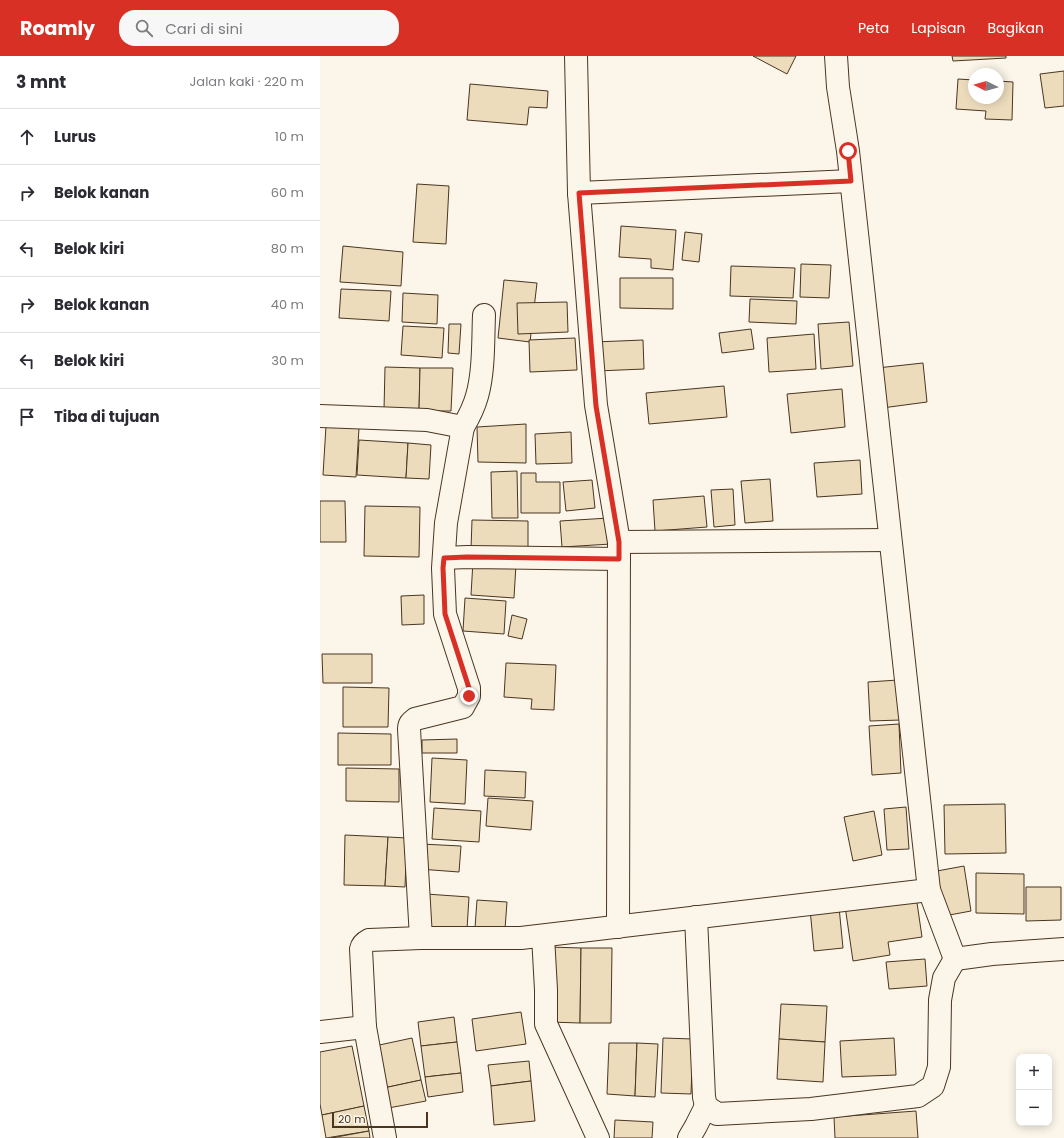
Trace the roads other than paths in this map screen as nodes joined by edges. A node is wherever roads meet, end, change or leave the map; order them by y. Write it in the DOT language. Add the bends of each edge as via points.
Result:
graph roads {
  1 [pos="576,56"];
  2 [pos="836,56"];
  3 [pos="851,181"];
  4 [pos="579,193"];
  5 [pos="484,316"];
  6 [pos="320,416"];
  7 [pos="463,427"];
  8 [pos="890,540"];
  9 [pos="619,551"];
  10 [pos="444,558"];
  11 [pos="929,890"];
  12 [pos="696,918"];
  13 [pos="618,927"];
  14 [pos="543,936"];
  15 [pos="421,938"];
  16 [pos="1064,949"];
  17 [pos="954,959"];
  18 [pos="365,1026"];
  19 [pos="320,1032"];
  20 [pos="706,1106"];
  21 [pos="385,1138"];
  22 [pos="598,1138"];
  23 [pos="689,1138"];
  1 -- 4 [label="street"];
  2 -- 3 [label="street"];
  3 -- 4 [label="street"];
  3 -- 8 [label="street"];
  4 -- 9 [label="street" via="596,406"];
  5 -- 7 [label="street" via="478,395"];
  6 -- 7 [label="street" via="427,420"];
  7 -- 10 [label="street" via="446,523"];
  8 -- 9 [label="street"];
  8 -- 11 [label="street"];
  9 -- 10 [label="street"];
  9 -- 13 [label="street"];
  10 -- 15 [label="street" via="445,614 469,688 469,696 463,707 420,717 409,725"];
  11 -- 12 [label="street"];
  11 -- 17 [label="street"];
  12 -- 13 [label="street"];
  12 -- 20 [label="street"];
  13 -- 14 [label="street"];
  14 -- 15 [label="street"];
  14 -- 22 [label="street" via="546,1024"];
  15 -- 18 [label="street" via="369,940 362,946"];
  16 -- 17 [label="street"];
  17 -- 20 [label="street" via="944,978 940,1000 939,1067 933,1086 918,1096 811,1109 717,1114"];
  18 -- 19 [label="street"];
  18 -- 21 [label="street"];
  20 -- 23 [label="street"];
}
